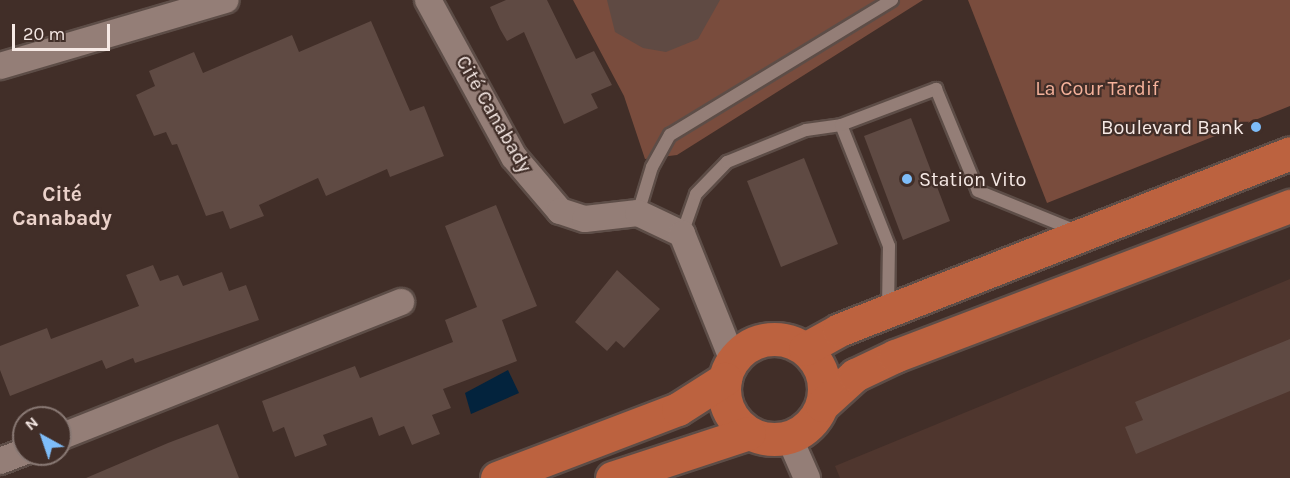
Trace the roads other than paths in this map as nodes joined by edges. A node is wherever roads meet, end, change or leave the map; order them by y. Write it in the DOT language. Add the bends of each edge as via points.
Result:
graph roads {
  1 [pos="226,0"];
  2 [pos="428,0"];
  3 [pos="892,0"];
  4 [pos="0,66"];
  5 [pos="841,125"];
  6 [pos="1290,153"];
  7 [pos="1290,206"];
  8 [pos="638,213"];
  9 [pos="682,234"];
  10 [pos="1083,234"];
  11 [pos="401,302"];
  12 [pos="888,311"];
  13 [pos="805,349"];
  14 [pos="729,370"];
  15 [pos="822,405"];
  16 [pos="72,432"];
  17 [pos="749,433"];
  18 [pos="789,437"];
  19 [pos="497,478"];
  20 [pos="612,478"];
  21 [pos="807,478"];
  1 -- 4 [label="street"];
  2 -- 8 [label="street, Cité Canabady" via="514,157 539,190 572,218"];
  3 -- 8 [label="lane" via="670,135 652,167"];
  5 -- 9 [label="lane" via="806,130 727,162 696,194"];
  5 -- 10 [label="lane" via="936,89 978,191"];
  5 -- 12 [label="lane" via="889,246"];
  6 -- 10 [label="main road"];
  7 -- 15 [label="main road" via="895,356 855,375"];
  8 -- 9 [label="street, Cité Canabady"];
  9 -- 14 [label="street"];
  10 -- 12 [label="main road"];
  11 -- 16 [label="street"];
  12 -- 13 [label="main road"];
  13 -- 14 [label="main road" via="766,340"];
  13 -- 15 [label="main road" via="822,374"];
  14 -- 17 [label="main road" via="728,410"];
  14 -- 19 [label="main road" via="678,409"];
  15 -- 18 [label="main road" via="809,425"];
  17 -- 18 [label="main road"];
  17 -- 20 [label="main road"];
  18 -- 21 [label="street"];
}
